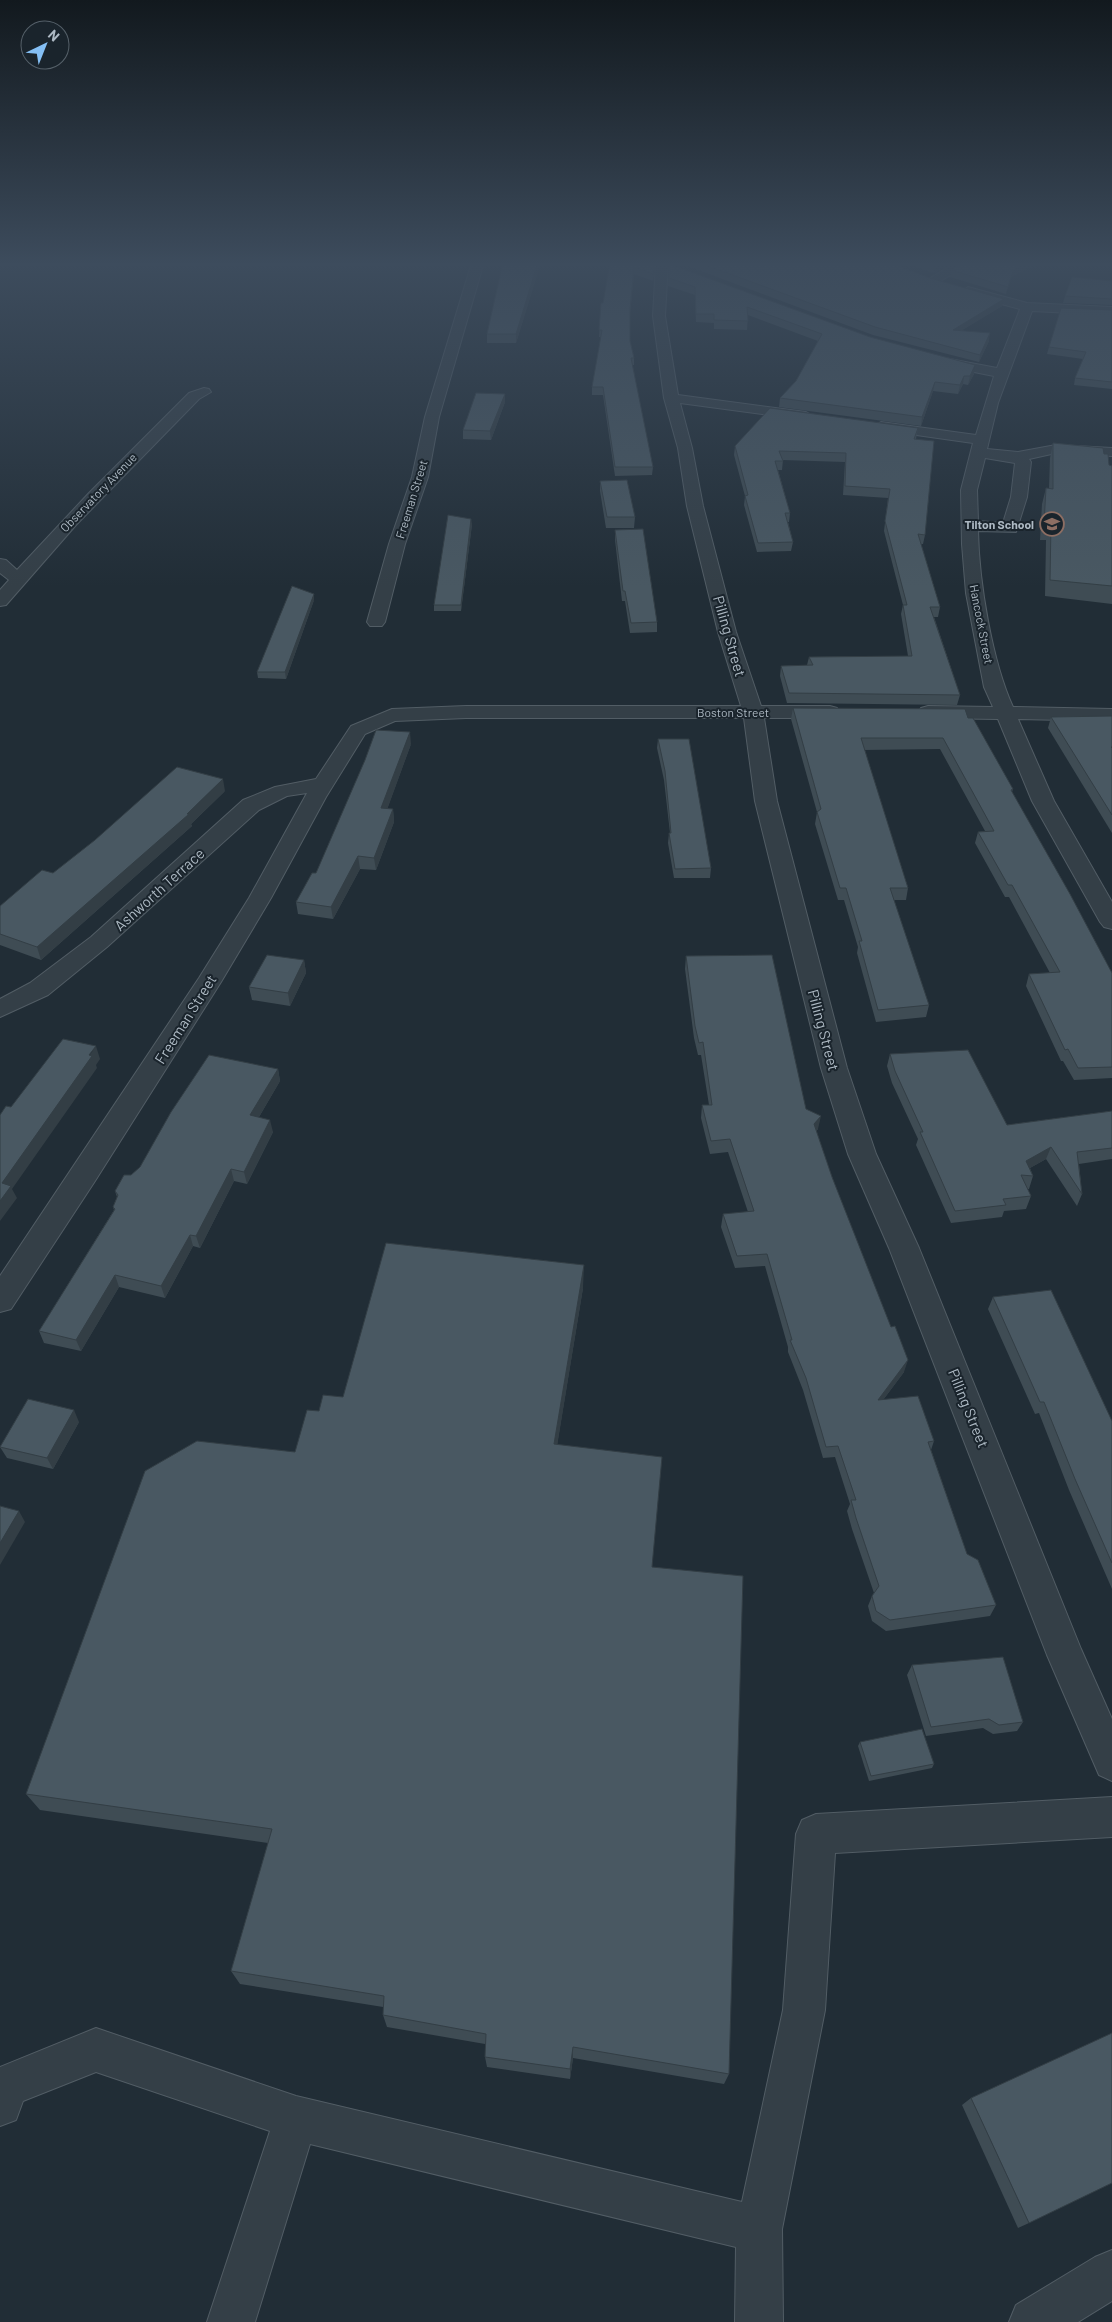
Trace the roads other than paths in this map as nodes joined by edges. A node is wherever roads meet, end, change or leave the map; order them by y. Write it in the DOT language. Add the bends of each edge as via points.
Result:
graph roads {
  1 [pos="445,370"];
  2 [pos="667,370"];
  3 [pos="987,370"];
  4 [pos="1002,373"];
  5 [pos="204,392"];
  6 [pos="671,398"];
  7 [pos="817,418"];
  8 [pos="866,424"];
  9 [pos="981,446"];
  10 [pos="1112,452"];
  11 [pos="1018,457"];
  12 [pos="970,525"];
  13 [pos="0,564"];
  14 [pos="18,579"];
  15 [pos="0,601"];
  16 [pos="376,622"];
  17 [pos="852,711"];
  18 [pos="753,712"];
  19 [pos="909,712"];
  20 [pos="1006,712"];
  21 [pos="1112,715"];
  22 [pos="358,730"];
  23 [pos="323,784"];
  24 [pos="1112,922"];
  25 [pos="0,1009"];
  26 [pos="0,1300"];
  27 [pos="1112,1762"];
  28 [pos="1112,1817"];
  29 [pos="0,2104"];
  30 [pos="296,2118"];
  31 [pos="759,2229"];
  32 [pos="1112,2274"];
  33 [pos="232,2322"];
  34 [pos="759,2322"];
  35 [pos="1033,2322"];
  1 -- 16 [label="street, Freeman Street" via="420,477 397,544"];
  2 -- 6 [label="street, Pilling Street"];
  3 -- 4 [label="street"];
  4 -- 9 [label="street, Hancock Street" via="990,403"];
  5 -- 14 [label="street, Observatory Avenue" via="194,396 127,462"];
  6 -- 7 [label="street"];
  6 -- 18 [label="street, Pilling Street" via="727,632"];
  8 -- 9 [label="street"];
  9 -- 11 [label="street"];
  9 -- 12 [label="street, Hancock Street" via="969,490"];
  10 -- 11 [label="street" via="1056,449"];
  11 -- 12 [label="street" via="1023,462 1019,497 1010,529"];
  12 -- 20 [label="street, Hancock Street" via="975,593 994,688"];
  13 -- 14 [label="street"];
  14 -- 15 [label="street, Observatory Avenue"];
  17 -- 18 [label="street, Boston Street"];
  18 -- 22 [label="street, Boston Street" via="392,715"];
  18 -- 27 [label="street, Pilling Street" via="766,801 834,1068 862,1154 919,1285 1066,1655"];
  19 -- 20 [label="street"];
  20 -- 21 [label="street"];
  20 -- 24 [label="street, Hancock Street" via="1043,801"];
  22 -- 23 [label="street, Freeman Street"];
  23 -- 25 [label="street, Ashworth Terrace" via="282,792 251,805 99,942 39,990"];
  23 -- 26 [label="street, Freeman Street" via="209,982"];
  28 -- 31 [label="street" via="816,1834 804,2010"];
  29 -- 30 [label="street" via="7,2086 96,2050"];
  30 -- 31 [label="street"];
  30 -- 33 [label="street"];
  31 -- 34 [label="street"];
  32 -- 35 [label="street"];
}
